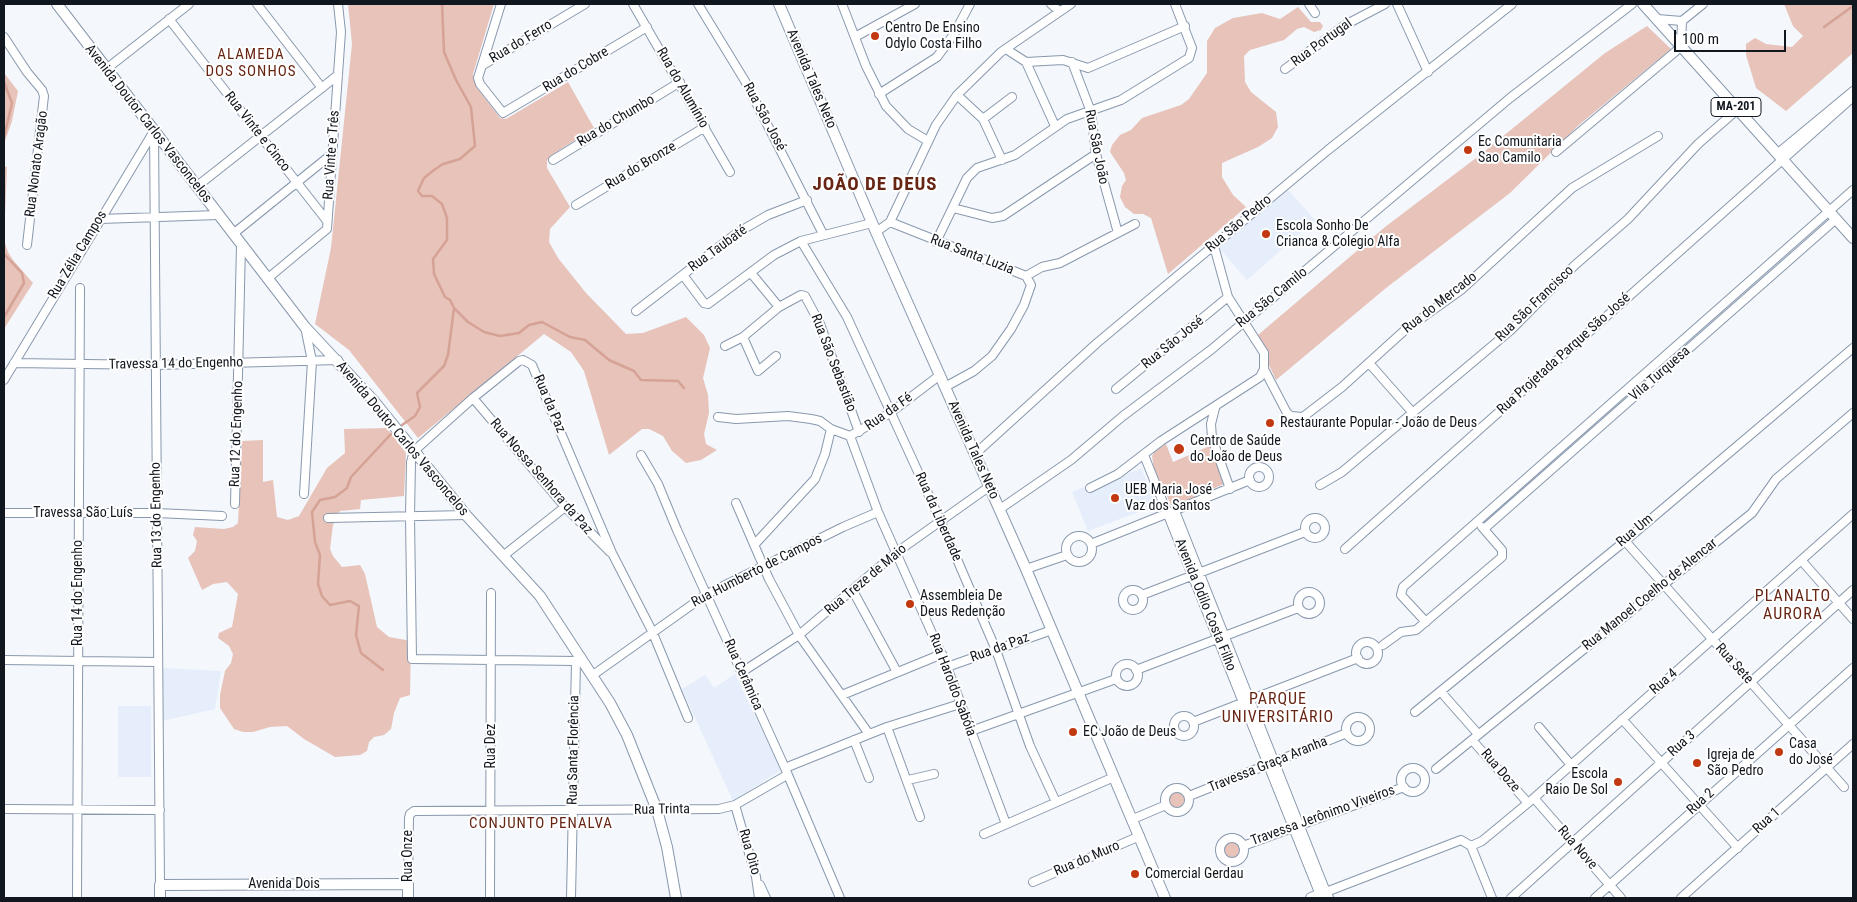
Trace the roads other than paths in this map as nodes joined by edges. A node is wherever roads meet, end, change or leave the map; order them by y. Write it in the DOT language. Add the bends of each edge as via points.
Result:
graph roads {
  1 [pos="56,4"];
  2 [pos="189,4"];
  3 [pos="257,4"];
  4 [pos="338,4"];
  5 [pos="501,4"];
  6 [pos="584,4"];
  7 [pos="633,4"];
  8 [pos="698,4"];
  9 [pos="779,4"];
  10 [pos="842,4"];
  11 [pos="915,4"];
  12 [pos="970,4"];
  13 [pos="1051,4"];
  14 [pos="1071,4"];
  15 [pos="1175,4"];
  16 [pos="1309,4"];
  17 [pos="1385,4"];
  18 [pos="1397,4"];
  19 [pos="1512,4"];
  20 [pos="1632,4"];
  21 [pos="1642,4"];
  22 [pos="1703,4"];
  23 [pos="1504,7"];
  24 [pos="1060,11"];
  25 [pos="1315,14"];
  26 [pos="169,19"];
  27 [pos="1657,19"];
  28 [pos="1684,20"];
  29 [pos="1185,26"];
  30 [pos="647,27"];
  31 [pos="4,36"];
  32 [pos="856,37"];
  33 [pos="1681,46"];
  34 [pos="1006,49"];
  35 [pos="1026,62"];
  36 [pos="1072,62"];
  37 [pos="482,65"];
  38 [pos="1285,69"];
  39 [pos="105,70"];
  40 [pos="1428,72"];
  41 [pos="338,75"];
  42 [pos="680,82"];
  43 [pos="322,88"];
  44 [pos="1853,90"];
  45 [pos="879,94"];
  46 [pos="958,95"];
  47 [pos="1012,97"];
  48 [pos="1853,97"];
  49 [pos="1738,109"];
  50 [pos="506,112"];
  51 [pos="1091,112"];
  52 [pos="983,120"];
  53 [pos="1055,126"];
  54 [pos="705,127"];
  55 [pos="154,131"];
  56 [pos="261,136"];
  57 [pos="1658,136"];
  58 [pos="928,141"];
  59 [pos="1556,152"];
  60 [pos="332,154"];
  61 [pos="1096,154"];
  62 [pos="1781,156"];
  63 [pos="553,160"];
  64 [pos="1002,160"];
  65 [pos="730,172"];
  66 [pos="298,183"];
  67 [pos="196,187"];
  68 [pos="1853,190"];
  69 [pos="807,200"];
  70 [pos="576,205"];
  71 [pos="952,208"];
  72 [pos="218,215"];
  73 [pos="1833,215"];
  74 [pos="154,217"];
  75 [pos="100,219"];
  76 [pos="327,221"];
  77 [pos="890,222"];
  78 [pos="1134,224"];
  79 [pos="874,227"];
  80 [pos="1118,232"];
  81 [pos="233,234"];
  82 [pos="823,234"];
  83 [pos="1853,238"];
  84 [pos="801,241"];
  85 [pos="936,242"];
  86 [pos="27,244"];
  87 [pos="240,245"];
  88 [pos="1214,246"];
  89 [pos="751,273"];
  90 [pos="683,275"];
  91 [pos="1026,276"];
  92 [pos="267,279"];
  93 [pos="80,288"];
  94 [pos="1228,297"];
  95 [pos="1731,297"];
  96 [pos="1738,306"];
  97 [pos="779,307"];
  98 [pos="636,312"];
  99 [pos="1243,322"];
  100 [pos="305,327"];
  101 [pos="743,337"];
  102 [pos="725,346"];
  103 [pos="1853,348"];
  104 [pos="776,356"];
  105 [pos="312,360"];
  106 [pos="338,360"];
  107 [pos="14,363"];
  108 [pos="239,363"];
  109 [pos="1369,363"];
  110 [pos="81,364"];
  111 [pos="156,365"];
  112 [pos="1264,369"];
  113 [pos="940,375"];
  114 [pos="1637,379"];
  115 [pos="4,380"];
  116 [pos="945,387"];
  117 [pos="1644,387"];
  118 [pos="1116,389"];
  119 [pos="473,398"];
  120 [pos="1215,408"];
  121 [pos="1853,412"];
  122 [pos="890,413"];
  123 [pos="1413,413"];
  124 [pos="1201,416"];
  125 [pos="718,417"];
  126 [pos="831,429"];
  127 [pos="1211,430"];
  128 [pos="859,432"];
  129 [pos="850,436"];
  130 [pos="414,451"];
  131 [pos="975,454"];
  132 [pos="641,455"];
  133 [pos="1144,455"];
  134 [pos="1544,462"];
  135 [pos="1551,469"];
  136 [pos="1250,480"];
  137 [pos="1320,485"];
  138 [pos="990,486"];
  139 [pos="1090,488"];
  140 [pos="1230,489"];
  141 [pos="304,494"];
  142 [pos="736,503"];
  143 [pos="235,504"];
  144 [pos="565,506"];
  145 [pos="1000,509"];
  146 [pos="878,512"];
  147 [pos="1172,512"];
  148 [pos="79,513"];
  149 [pos="157,513"];
  150 [pos="4,514"];
  151 [pos="1853,514"];
  152 [pos="466,515"];
  153 [pos="222,516"];
  154 [pos="410,516"];
  155 [pos="328,518"];
  156 [pos="941,522"];
  157 [pos="1477,522"];
  158 [pos="1484,529"];
  159 [pos="1305,532"];
  160 [pos="1625,540"];
  161 [pos="755,544"];
  162 [pos="1091,544"];
  163 [pos="1345,549"];
  164 [pos="897,552"];
  165 [pos="612,554"];
  166 [pos="1067,555"];
  167 [pos="503,556"];
  168 [pos="1801,560"];
  169 [pos="763,567"];
  170 [pos="1026,569"];
  171 [pos="1197,575"];
  172 [pos="1664,584"];
  173 [pos="1853,590"];
  174 [pos="853,591"];
  175 [pos="492,593"];
  176 [pos="707,594"];
  177 [pos="1142,595"];
  178 [pos="1839,603"];
  179 [pos="1298,608"];
  180 [pos="1853,619"];
  181 [pos="1426,622"];
  182 [pos="1052,630"];
  183 [pos="652,631"];
  184 [pos="799,635"];
  185 [pos="1222,637"];
  186 [pos="1713,639"];
  187 [pos="1383,645"];
  188 [pos="996,650"];
  189 [pos="942,654"];
  190 [pos="1358,658"];
  191 [pos="579,659"];
  192 [pos="4,660"];
  193 [pos="491,660"];
  194 [pos="78,661"];
  195 [pos="158,662"];
  196 [pos="947,667"];
  197 [pos="1853,668"];
  198 [pos="1136,670"];
  199 [pos="742,672"];
  200 [pos="897,672"];
  201 [pos="593,675"];
  202 [pos="1116,679"];
  203 [pos="1751,682"];
  204 [pos="1441,692"];
  205 [pos="1079,694"];
  206 [pos="842,695"];
  207 [pos="1246,699"];
  208 [pos="960,704"];
  209 [pos="1415,712"];
  210 [pos="1018,714"];
  211 [pos="688,718"];
  212 [pos="1622,719"];
  213 [pos="1193,722"];
  214 [pos="1789,726"];
  215 [pos="887,727"];
  216 [pos="1539,727"];
  217 [pos="971,731"];
  218 [pos="1347,733"];
  219 [pos="869,734"];
  220 [pos="1475,737"];
  221 [pos="854,740"];
  222 [pos="1853,744"];
  223 [pos="1271,763"];
  224 [pos="1661,763"];
  225 [pos="1571,765"];
  226 [pos="1827,768"];
  227 [pos="1436,769"];
  228 [pos="786,771"];
  229 [pos="934,774"];
  230 [pos="1114,777"];
  231 [pos="869,778"];
  232 [pos="908,780"];
  233 [pos="1404,787"];
  234 [pos="1844,787"];
  235 [pos="1188,796"];
  236 [pos="1531,801"];
  237 [pos="1056,802"];
  238 [pos="1698,804"];
  239 [pos="735,805"];
  240 [pos="1166,805"];
  241 [pos="4,808"];
  242 [pos="77,809"];
  243 [pos="160,810"];
  244 [pos="490,810"];
  245 [pos="573,810"];
  246 [pos="656,810"];
  247 [pos="410,814"];
  248 [pos="920,816"];
  249 [pos="1132,819"];
  250 [pos="1006,824"];
  251 [pos="1296,827"];
  252 [pos="984,834"];
  253 [pos="1140,836"];
  254 [pos="1572,842"];
  255 [pos="1243,846"];
  256 [pos="1471,846"];
  257 [pos="1738,848"];
  258 [pos="756,876"];
  259 [pos="1033,882"];
  260 [pos="408,884"];
  261 [pos="160,885"];
  262 [pos="1610,885"];
  263 [pos="1321,896"];
  264 [pos="77,898"];
  265 [pos="160,898"];
  266 [pos="408,898"];
  267 [pos="490,898"];
  268 [pos="571,898"];
  269 [pos="674,898"];
  270 [pos="759,898"];
  271 [pos="766,898"];
  272 [pos="840,898"];
  273 [pos="1165,898"];
  274 [pos="1492,898"];
  275 [pos="1511,898"];
  276 [pos="1595,898"];
  277 [pos="1621,898"];
  278 [pos="1681,898"];
  1 -- 39 [label="main road, Avenida Doutor Carlos Vasconcelos"];
  2 -- 26 [label="street"];
  3 -- 43 [label="street"];
  4 -- 41 [label="street, Rua Vinte e Três" via="341,32"];
  5 -- 37 [label="street"];
  6 -- 37 [label="street, Rua do Ferro"];
  7 -- 30 [label="street, Rua do Alumínio"];
  8 -- 69 [label="street, Rua São José" via="745,81"];
  9 -- 79 [label="main road, Avenida Tales Neto"];
  10 -- 32 [label="street"];
  11 -- 32 [label="street"];
  12 -- 45 [label="street" via="954,34 936,56"];
  13 -- 24 [label="street"];
  14 -- 24 [label="street"];
  15 -- 29 [label="street"];
  16 -- 25 [label="street"];
  17 -- 38 [label="street, Rua Portugal" via="1345,25"];
  18 -- 40 [label="street"];
  19 -- 23 [label="street, Rua São Pedro"];
  20 -- 99 [label="street, Rua São Camilo" via="1510,98"];
  21 -- 27 [label="main road, MA-201"];
  22 -- 28 [label="street"];
  23 -- 40 [label="street, Rua São Pedro"];
  24 -- 34 [label="street"];
  26 -- 39 [label="street"];
  26 -- 56 [label="street, Rua Vinte e Cinco"];
  27 -- 28 [label="street"];
  27 -- 33 [label="main road, MA-201"];
  28 -- 33 [label="street"];
  29 -- 36 [label="street" via="1088,68"];
  29 -- 51 [label="street" via="1192,48 1189,58 1121,100"];
  30 -- 42 [label="street, Rua do Alumínio"];
  30 -- 50 [label="street, Rua do Cobre"];
  31 -- 86 [label="street, Rua Nonato Aragão" via="44,96"];
  32 -- 45 [label="street"];
  33 -- 49 [label="main road, MA-201"];
  33 -- 59 [label="street"];
  34 -- 35 [label="street"];
  34 -- 46 [label="street"];
  35 -- 36 [label="street"];
  35 -- 53 [label="street"];
  36 -- 51 [label="street, Rua São João"];
  37 -- 50 [label="street, Rua do Ferro" via="480,84 500,111"];
  39 -- 55 [label="main road, Avenida Doutor Carlos Vasconcelos"];
  40 -- 88 [label="street, Rua São Pedro" via="1328,150"];
  41 -- 43 [label="street"];
  41 -- 60 [label="street, Rua Vinte e Três"];
  42 -- 54 [label="street, Rua do Alumínio"];
  42 -- 63 [label="street, Rua do Chumbo"];
  43 -- 56 [label="street"];
  44 -- 62 [label="street"];
  45 -- 58 [label="street" via="893,116"];
  46 -- 52 [label="street"];
  46 -- 58 [label="street" via="943,112"];
  47 -- 52 [label="street"];
  48 -- 62 [label="street"];
  49 -- 62 [label="main road, MA-201"];
  49 -- 123 [label="street, Rua São Francisco" via="1698,144 1628,219 1575,265 1531,312"];
  51 -- 53 [label="street"];
  51 -- 61 [label="street, Rua São João"];
  52 -- 64 [label="street"];
  53 -- 64 [label="street" via="1026,148"];
  54 -- 65 [label="street, Rua do Alumínio"];
  54 -- 70 [label="street, Rua do Bronze"];
  55 -- 67 [label="main road, Avenida Doutor Carlos Vasconcelos"];
  55 -- 74 [label="street, Rua 13 do Engenho"];
  55 -- 75 [label="street, Rua Zélia Campos"];
  56 -- 66 [label="street, Rua Vinte e Cinco"];
  56 -- 67 [label="street"];
  57 -- 109 [label="street, Rua do Mercado" via="1572,188 1461,290 1405,330"];
  58 -- 77 [label="street"];
  60 -- 66 [label="street"];
  60 -- 76 [label="street, Rua Vinte e Três"];
  61 -- 71 [label="street" via="1003,216 992,218"];
  61 -- 80 [label="street, Rua São João"];
  62 -- 73 [label="main road, MA-201"];
  62 -- 163 [label="street, Rua Projetada Parque São José"];
  64 -- 71 [label="street" via="972,172"];
  66 -- 76 [label="street, Rua Vinte e Cinco"];
  66 -- 81 [label="street"];
  67 -- 72 [label="main road, Avenida Doutor Carlos Vasconcelos"];
  68 -- 73 [label="street"];
  69 -- 82 [label="street, Rua São José"];
  69 -- 90 [label="street, Rua Taubaté" via="754,223"];
  71 -- 85 [label="street"];
  72 -- 74 [label="street"];
  72 -- 81 [label="main road, Avenida Doutor Carlos Vasconcelos"];
  73 -- 83 [label="main road, MA-201"];
  73 -- 95 [label="street, Vila Turquesa"];
  73 -- 96 [label="street, Vila Turquesa"];
  74 -- 75 [label="street"];
  74 -- 111 [label="street, Rua 13 do Engenho"];
  75 -- 107 [label="street, Rua Zélia Campos"];
  76 -- 92 [label="street" via="327,229"];
  77 -- 79 [label="street"];
  77 -- 85 [label="street, Rua Santa Luzia"];
  78 -- 80 [label="street, Rua Santa Luzia"];
  79 -- 82 [label="street"];
  79 -- 113 [label="main road, Avenida Tales Neto"];
  80 -- 91 [label="street, Rua Santa Luzia" via="1060,263 1042,267"];
  81 -- 87 [label="main road, Avenida Doutor Carlos Vasconcelos"];
  82 -- 84 [label="street"];
  84 -- 89 [label="street" via="774,255"];
  84 -- 122 [label="street, Rua da Liberdade" via="847,317"];
  85 -- 91 [label="street, Rua Santa Luzia"];
  87 -- 92 [label="main road, Avenida Doutor Carlos Vasconcelos"];
  87 -- 108 [label="street, Rua 12 do Engenho"];
  88 -- 94 [label="street"];
  88 -- 131 [label="street, Rua São Pedro" via="1097,344"];
  89 -- 90 [label="street" via="706,304"];
  89 -- 97 [label="street"];
  90 -- 98 [label="street, Rua Taubaté"];
  91 -- 116 [label="street" via="1031,285 1011,330 992,356 974,371"];
  92 -- 100 [label="main road, Avenida Doutor Carlos Vasconcelos"];
  93 -- 110 [label="street, Rua 14 do Engenho"];
  94 -- 99 [label="street"];
  94 -- 118 [label="street, Rua São José"];
  95 -- 96 [label="street"];
  95 -- 114 [label="street, Vila Turquesa"];
  96 -- 117 [label="street, Vila Turquesa"];
  97 -- 101 [label="street"];
  97 -- 128 [label="street, Rua São Sebastião" via="805,296 820,324"];
  99 -- 112 [label="street" via="1264,352"];
  99 -- 145 [label="street, Rua São Camilo" via="1071,460"];
  100 -- 105 [label="street"];
  100 -- 106 [label="main road, Avenida Doutor Carlos Vasconcelos"];
  101 -- 102 [label="street"];
  101 -- 104 [label="street" via="760,371"];
  103 -- 160 [label="street, Rua Um"];
  105 -- 106 [label="street, Travessa 14 do Engenho"];
  105 -- 108 [label="street, Travessa 14 do Engenho"];
  105 -- 141 [label="street"];
  106 -- 130 [label="main road, Avenida Doutor Carlos Vasconcelos"];
  107 -- 110 [label="street, Travessa 14 do Engenho"];
  107 -- 115 [label="street, Rua Zélia Campos"];
  108 -- 111 [label="street, Travessa 14 do Engenho"];
  108 -- 143 [label="street, Rua 12 do Engenho"];
  109 -- 112 [label="street, Rua do Mercado" via="1314,410 1298,418 1283,408"];
  109 -- 123 [label="street"];
  110 -- 111 [label="street, Travessa 14 do Engenho"];
  110 -- 148 [label="street, Rua 14 do Engenho"];
  111 -- 149 [label="street, Rua 13 do Engenho"];
  112 -- 120 [label="street" via="1260,377"];
  113 -- 116 [label="main road, Avenida Tales Neto"];
  113 -- 122 [label="street, Rua da Fé"];
  114 -- 117 [label="street"];
  114 -- 134 [label="street, Vila Turquesa"];
  116 -- 131 [label="main road, Avenida Tales Neto"];
  117 -- 135 [label="street, Vila Turquesa"];
  119 -- 130 [label="street, Rua da Paz"];
  119 -- 144 [label="street, Rua Nossa Senhora da Paz"];
  119 -- 165 [label="street, Rua da Paz" via="519,361 528,361 532,365"];
  120 -- 124 [label="street"];
  120 -- 127 [label="street"];
  121 -- 172 [label="street, Rua Manoel Coelho de Alencar" via="1776,479 1752,513"];
  122 -- 128 [label="street, Rua da Fé"];
  122 -- 156 [label="street, Rua da Liberdade"];
  123 -- 137 [label="street, Rua São Francisco" via="1342,472"];
  124 -- 127 [label="street"];
  124 -- 133 [label="street"];
  125 -- 126 [label="street, Rua da Fé" via="788,416 820,421"];
  126 -- 129 [label="street, Rua da Fé"];
  126 -- 161 [label="street" via="815,478"];
  127 -- 140 [label="street"];
  128 -- 129 [label="street, Rua da Fé"];
  129 -- 146 [label="street, Rua Haroldo Sabóia"];
  130 -- 152 [label="main road, Avenida Doutor Carlos Vasconcelos"];
  130 -- 154 [label="street"];
  131 -- 138 [label="main road, Avenida Tales Neto"];
  132 -- 176 [label="street, Rua Cerâmica" via="658,484"];
  133 -- 139 [label="street" via="1118,474"];
  133 -- 147 [label="street, Avenida Odilo Costa Filho"];
  134 -- 135 [label="street"];
  134 -- 157 [label="street, Vila Turquesa"];
  135 -- 158 [label="street, Vila Turquesa"];
  136 -- 140 [label="street"];
  138 -- 145 [label="main road, Avenida Tales Neto"];
  138 -- 156 [label="street, Rua Treze de Maio"];
  140 -- 147 [label="street"];
  142 -- 161 [label="street"];
  144 -- 165 [label="street, Rua Nossa Senhora da Paz"];
  144 -- 167 [label="street"];
  145 -- 170 [label="main road, Avenida Tales Neto"];
  146 -- 164 [label="street, Rua Haroldo Sabóia"];
  146 -- 169 [label="street, Rua Humberto de Campos"];
  147 -- 162 [label="street"];
  147 -- 171 [label="street, Avenida Odilo Costa Filho"];
  148 -- 149 [label="street, Travessa São Luís"];
  148 -- 150 [label="street, Travessa São Luís"];
  148 -- 194 [label="street, Rua 14 do Engenho"];
  149 -- 153 [label="street, Travessa São Luís"];
  149 -- 195 [label="street, Rua 13 do Engenho"];
  151 -- 168 [label="street, Rua 4"];
  152 -- 154 [label="street"];
  152 -- 167 [label="main road, Avenida Doutor Carlos Vasconcelos"];
  154 -- 155 [label="street"];
  154 -- 193 [label="street" via="412,659"];
  156 -- 164 [label="street, Rua Treze de Maio"];
  156 -- 188 [label="street, Rua da Liberdade"];
  157 -- 158 [label="street"];
  157 -- 181 [label="street, Vila Turquesa" via="1401,588 1401,595"];
  158 -- 181 [label="street" via="1501,548 1503,556"];
  159 -- 171 [label="street"];
  160 -- 172 [label="street, Rua Sete"];
  160 -- 204 [label="street, Rua Um"];
  161 -- 169 [label="street"];
  162 -- 166 [label="street" via="1092,553 1086,560 1078,563"];
  162 -- 166 [label="street" via="1081,536 1073,537 1066,547"];
  164 -- 174 [label="street, Rua Treze de Maio"];
  164 -- 189 [label="street, Rua Haroldo Sabóia"];
  165 -- 183 [label="street, Rua da Paz"];
  166 -- 170 [label="street"];
  167 -- 191 [label="main road, Avenida Doutor Carlos Vasconcelos" via="540,596"];
  168 -- 178 [label="street"];
  168 -- 186 [label="street, Rua 4"];
  169 -- 176 [label="street, Rua Humberto de Campos"];
  169 -- 184 [label="street"];
  170 -- 182 [label="main road, Avenida Tales Neto"];
  171 -- 177 [label="street"];
  171 -- 185 [label="street, Avenida Odilo Costa Filho"];
  172 -- 186 [label="street, Rua Sete"];
  172 -- 220 [label="street, Rua Manoel Coelho de Alencar"];
  173 -- 178 [label="street, Rua 3"];
  174 -- 184 [label="street, Rua Treze de Maio"];
  174 -- 200 [label="street"];
  175 -- 193 [label="street, Rua Dez"];
  176 -- 183 [label="street, Rua Humberto de Campos"];
  176 -- 199 [label="street, Rua Cerâmica"];
  178 -- 180 [label="street"];
  178 -- 203 [label="street, Rua 3"];
  179 -- 185 [label="street"];
  181 -- 187 [label="street" via="1414,631 1401,632"];
  182 -- 188 [label="street, Rua da Paz"];
  182 -- 205 [label="main road, Avenida Tales Neto"];
  183 -- 201 [label="street, Rua Humberto de Campos"];
  183 -- 211 [label="street, Rua da Paz"];
  184 -- 199 [label="street, Rua Treze de Maio"];
  184 -- 206 [label="street"];
  185 -- 198 [label="street"];
  185 -- 207 [label="street, Avenida Odilo Costa Filho"];
  186 -- 203 [label="street, Rua Sete"];
  186 -- 212 [label="street, Rua 4"];
  188 -- 196 [label="street, Rua da Paz"];
  188 -- 210 [label="street, Rua da Liberdade"];
  189 -- 196 [label="street, Rua Haroldo Sabóia"];
  189 -- 200 [label="street"];
  190 -- 207 [label="street"];
  191 -- 193 [label="street"];
  191 -- 201 [label="main road, Avenida Doutor Carlos Vasconcelos"];
  191 -- 245 [label="street, Rua Santa Florência"];
  192 -- 194 [label="street"];
  193 -- 244 [label="street, Rua Dez"];
  194 -- 195 [label="street"];
  194 -- 242 [label="street, Rua 14 do Engenho"];
  195 -- 243 [label="street, Rua 13 do Engenho"];
  196 -- 208 [label="street, Rua Haroldo Sabóia"];
  197 -- 214 [label="street, Rua 2"];
  198 -- 202 [label="street" via="1130,665 1122,665"];
  198 -- 202 [label="street" via="1138,676 1133,684 1123,686"];
  199 -- 228 [label="street, Rua Cerâmica"];
  200 -- 206 [label="street"];
  201 -- 246 [label="main road, Avenida Doutor Carlos Vasconcelos" via="627,735"];
  202 -- 205 [label="street"];
  203 -- 214 [label="street, Rua Sete"];
  203 -- 224 [label="street, Rua 3"];
  204 -- 209 [label="street, Rua Um"];
  204 -- 220 [label="street, Rua Doze"];
  205 -- 210 [label="street"];
  205 -- 230 [label="main road, Avenida Tales Neto"];
  206 -- 219 [label="street"];
  207 -- 213 [label="street"];
  207 -- 223 [label="street, Avenida Odilo Costa Filho"];
  208 -- 215 [label="street, Rua Trinta"];
  208 -- 217 [label="street, Rua Haroldo Sabóia"];
  210 -- 217 [label="street"];
  210 -- 237 [label="street, Rua da Liberdade"];
  212 -- 224 [label="street"];
  212 -- 225 [label="street, Rua 4"];
  214 -- 226 [label="street, Rua Sete"];
  214 -- 238 [label="street, Rua 2"];
  215 -- 219 [label="street, Rua Trinta"];
  215 -- 232 [label="street"];
  216 -- 225 [label="street"];
  217 -- 250 [label="street, Rua Haroldo Sabóia"];
  218 -- 223 [label="street, Travessa Graça Aranha"];
  219 -- 221 [label="street, Rua Trinta"];
  220 -- 227 [label="street, Rua Manoel Coelho de Alencar"];
  220 -- 236 [label="street, Rua Doze"];
  221 -- 228 [label="street, Rua Trinta"];
  221 -- 231 [label="street"];
  222 -- 226 [label="street, Rua 1"];
  223 -- 235 [label="street, Travessa Graça Aranha"];
  223 -- 251 [label="street, Avenida Odilo Costa Filho"];
  224 -- 238 [label="street"];
  224 -- 254 [label="street, Rua 3"];
  225 -- 236 [label="street, Rua 4"];
  226 -- 234 [label="street, Rua Sete"];
  226 -- 257 [label="street, Rua 1"];
  228 -- 239 [label="street, Rua Trinta"];
  228 -- 272 [label="street, Rua Cerâmica"];
  229 -- 232 [label="street"];
  230 -- 237 [label="street"];
  230 -- 249 [label="main road, Avenida Tales Neto"];
  232 -- 248 [label="street"];
  233 -- 251 [label="street, Travessa Jerônimo Viveiros"];
  235 -- 240 [label="street" via="1188,804 1183,811 1175,812"];
  235 -- 240 [label="street" via="1184,790 1172,789 1165,797"];
  236 -- 254 [label="street, Rua Nove"];
  236 -- 256 [label="street, Rua 4" via="1482,841"];
  237 -- 250 [label="street"];
  238 -- 257 [label="street"];
  238 -- 262 [label="street, Rua 2"];
  239 -- 246 [label="street, Rua Trinta" via="719,809"];
  239 -- 258 [label="street, Rua Oito"];
  240 -- 249 [label="street"];
  241 -- 242 [label="street"];
  242 -- 243 [label="street"];
  242 -- 264 [label="street, Rua 14 do Engenho"];
  243 -- 261 [label="street, Rua 13 do Engenho"];
  244 -- 245 [label="street, Rua Trinta"];
  244 -- 247 [label="street, Rua Trinta" via="414,811"];
  244 -- 267 [label="street, Rua Dez"];
  245 -- 246 [label="street, Rua Trinta"];
  245 -- 268 [label="street, Rua Santa Florência"];
  246 -- 269 [label="main road, Avenida Doutor Carlos Vasconcelos" via="673,880"];
  247 -- 260 [label="street, Rua Onze"];
  249 -- 253 [label="main road, Avenida Tales Neto"];
  250 -- 252 [label="street"];
  251 -- 255 [label="street, Travessa Jerônimo Viveiros"];
  251 -- 263 [label="street, Avenida Odilo Costa Filho"];
  253 -- 259 [label="street, Rua do Muro"];
  253 -- 273 [label="main road, Avenida Tales Neto"];
  254 -- 262 [label="street, Rua Nove"];
  254 -- 275 [label="street, Rua 3"];
  256 -- 263 [label="street" via="1457,840"];
  256 -- 274 [label="street"];
  257 -- 278 [label="street, Rua 1"];
  258 -- 270 [label="street, Rua Oito"];
  258 -- 271 [label="street"];
  260 -- 261 [label="main road, Avenida Dois"];
  260 -- 266 [label="main road, Rua Onze"];
  261 -- 265 [label="main road, Rua 13 do Engenho"];
  262 -- 276 [label="street, Rua 2"];
  262 -- 277 [label="street, Rua Nove"];
}
